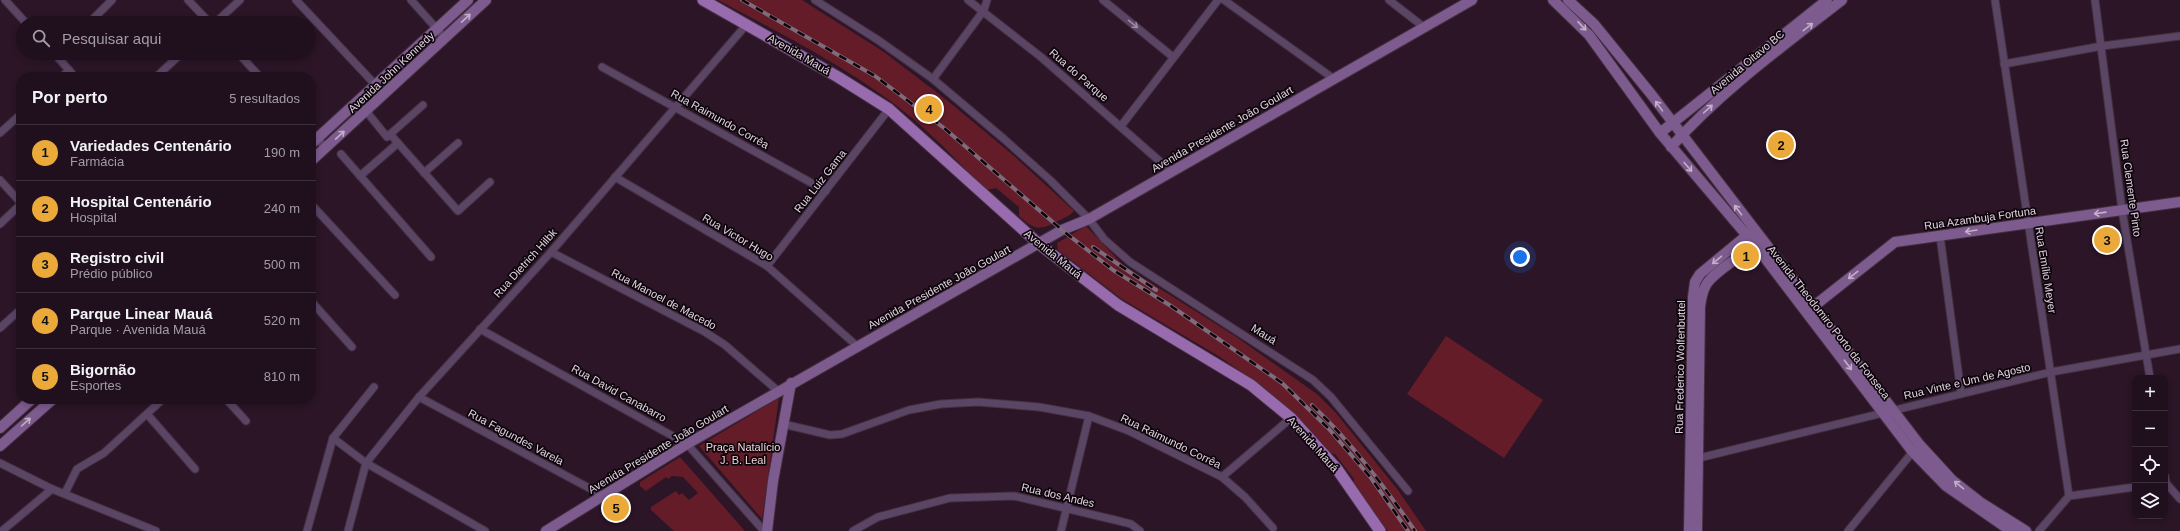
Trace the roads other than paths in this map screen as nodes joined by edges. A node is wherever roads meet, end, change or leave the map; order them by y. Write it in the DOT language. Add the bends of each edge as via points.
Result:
graph roads {
  1 [pos="5,0"];
  2 [pos="112,0"];
  3 [pos="188,0"];
  4 [pos="240,0"];
  5 [pos="296,0"];
  6 [pos="411,0"];
  7 [pos="468,0"];
  8 [pos="486,0"];
  9 [pos="704,0"];
  10 [pos="815,0"];
  11 [pos="968,0"];
  12 [pos="987,0"];
  13 [pos="1103,0"];
  14 [pos="1218,0"];
  15 [pos="1224,0"];
  16 [pos="1389,0"];
  17 [pos="1472,0"];
  18 [pos="1827,0"];
  19 [pos="1842,0"];
  20 [pos="1995,0"];
  21 [pos="2095,0"];
  22 [pos="1562,1"];
  23 [pos="984,10"];
  24 [pos="20,16"];
  25 [pos="96,16"];
  26 [pos="203,16"];
  27 [pos="223,16"];
  28 [pos="311,16"];
  29 [pos="316,21"];
  30 [pos="747,24"];
  31 [pos="437,28"];
  32 [pos="1425,28"];
  33 [pos="2180,36"];
  34 [pos="445,38"];
  35 [pos="1613,46"];
  36 [pos="2102,46"];
  37 [pos="1603,54"];
  38 [pos="1173,57"];
  39 [pos="61,60"];
  40 [pos="174,60"];
  41 [pos="244,60"];
  42 [pos="2004,64"];
  43 [pos="602,67"];
  44 [pos="1631,69"];
  45 [pos="69,70"];
  46 [pos="161,72"];
  47 [pos="255,72"];
  48 [pos="1622,78"];
  49 [pos="933,79"];
  50 [pos="1334,79"];
  51 [pos="376,84"];
  52 [pos="384,94"];
  53 [pos="423,105"];
  54 [pos="675,106"];
  55 [pos="889,109"];
  56 [pos="366,111"];
  57 [pos="16,119"];
  58 [pos="1672,123"];
  59 [pos="1121,126"];
  60 [pos="0,133"];
  61 [pos="1660,133"];
  62 [pos="390,134"];
  63 [pos="316,135"];
  64 [pos="1681,136"];
  65 [pos="316,140"];
  66 [pos="398,143"];
  67 [pos="458,143"];
  68 [pos="1671,147"];
  69 [pos="326,148"];
  70 [pos="341,154"];
  71 [pos="316,157"];
  72 [pos="1172,172"];
  73 [pos="424,173"];
  74 [pos="360,176"];
  75 [pos="615,177"];
  76 [pos="0,180"];
  77 [pos="490,182"];
  78 [pos="1717,182"];
  79 [pos="1708,190"];
  80 [pos="826,191"];
  81 [pos="16,198"];
  82 [pos="2180,202"];
  83 [pos="16,209"];
  84 [pos="316,209"];
  85 [pos="2122,210"];
  86 [pos="1089,219"];
  87 [pos="2028,223"];
  88 [pos="0,224"];
  89 [pos="1750,232"];
  90 [pos="1940,236"];
  91 [pos="1759,243"];
  92 [pos="1039,244"];
  93 [pos="551,252"];
  94 [pos="431,257"];
  95 [pos="767,266"];
  96 [pos="395,295"];
  97 [pos="316,307"];
  98 [pos="1810,309"];
  99 [pos="16,314"];
  100 [pos="0,328"];
  101 [pos="480,329"];
  102 [pos="857,346"];
  103 [pos="352,347"];
  104 [pos="2180,349"];
  105 [pos="2147,355"];
  106 [pos="1696,367"];
  107 [pos="2051,372"];
  108 [pos="2150,375"];
  109 [pos="791,384"];
  110 [pos="374,387"];
  111 [pos="778,391"];
  112 [pos="1961,393"];
  113 [pos="418,398"];
  114 [pos="26,404"];
  115 [pos="47,404"];
  116 [pos="158,404"];
  117 [pos="231,404"];
  118 [pos="1888,411"];
  119 [pos="147,414"];
  120 [pos="1089,416"];
  121 [pos="1291,418"];
  122 [pos="246,421"];
  123 [pos="783,424"];
  124 [pos="0,428"];
  125 [pos="333,438"];
  126 [pos="687,444"];
  127 [pos="0,446"];
  128 [pos="1916,447"];
  129 [pos="1694,459"];
  130 [pos="366,462"];
  131 [pos="0,463"];
  132 [pos="196,469"];
  133 [pos="1222,478"];
  134 [pos="2167,483"];
  135 [pos="2132,487"];
  136 [pos="52,489"];
  137 [pos="1408,491"];
  138 [pos="65,493"];
  139 [pos="604,496"];
  140 [pos="2069,496"];
  141 [pos="2180,499"];
  142 [pos="1978,505"];
  143 [pos="1066,509"];
  144 [pos="142,525"];
  145 [pos="1273,528"];
  146 [pos="1852,530"];
  147 [pos="2,531"];
  148 [pos="136,531"];
  149 [pos="156,531"];
  150 [pos="307,531"];
  151 [pos="348,531"];
  152 [pos="485,531"];
  153 [pos="546,531"];
  154 [pos="766,531"];
  155 [pos="853,531"];
  156 [pos="1061,531"];
  157 [pos="1140,531"];
  158 [pos="1380,531"];
  159 [pos="1689,531"];
  160 [pos="1697,531"];
  161 [pos="2011,531"];
  162 [pos="2026,531"];
  163 [pos="2039,531"];
  1 -- 24 [label="street"];
  2 -- 25 [label="street"];
  3 -- 26 [label="street"];
  4 -- 27 [label="street"];
  5 -- 28 [label="street"];
  6 -- 31 [label="street"];
  7 -- 31 [label="street, Avenida John Kennedy"];
  34 -- 8 [label="street, Avenida John Kennedy, one-way"];
  9 -- 30 [label="main road, Avenida Mauá"];
  10 -- 49 [label="street"];
  11 -- 23 [label="street, Rua do Parque"];
  12 -- 23 [label="street"];
  13 -- 38 [label="street, one-way"];
  14 -- 38 [label="street"];
  15 -- 50 [label="street"];
  16 -- 32 [label="street"];
  17 -- 32 [label="street, Avenida Presidente João Goulart"];
  18 -- 58 [label="street, Avenida Oitavo BC"];
  64 -- 19 [label="street, Avenida Oitavo BC, one-way" via="1740,81"];
  20 -- 42 [label="street, Rua Emílio Meyer"];
  21 -- 36 [label="street, Rua Clemente Pinto"];
  22 -- 35 [label="street, Avenida Theodomiro Porto da Fonseca" via="1594,24"];
  22 -- 37 [label="street, Avenida Theodomiro Porto da Fonseca, one-way"];
  23 -- 49 [label="street"];
  23 -- 59 [label="street, Rua do Parque"];
  29 -- 51 [label="street"];
  30 -- 54 [label="street, Rua Dietrich Hilbk"];
  30 -- 55 [label="main road, Avenida Mauá"];
  31 -- 34 [label="street"];
  31 -- 51 [label="street, Avenida John Kennedy"];
  32 -- 50 [label="street, Avenida Presidente João Goulart"];
  33 -- 36 [label="street"];
  34 -- 52 [label="street, Avenida John Kennedy"];
  35 -- 37 [label="street"];
  35 -- 44 [label="street, Avenida Theodomiro Porto da Fonseca"];
  36 -- 42 [label="street"];
  36 -- 85 [label="street, Rua Clemente Pinto"];
  37 -- 48 [label="street, Avenida Theodomiro Porto da Fonseca"];
  38 -- 59 [label="street"];
  39 -- 45 [label="street"];
  40 -- 46 [label="street"];
  41 -- 47 [label="street"];
  42 -- 87 [label="street, Rua Emílio Meyer"];
  43 -- 54 [label="street, Rua Raimundo Corrêa"];
  44 -- 48 [label="street"];
  58 -- 44 [label="street, Avenida Theodomiro Porto da Fonseca, one-way"];
  48 -- 61 [label="street, Avenida Theodomiro Porto da Fonseca"];
  49 -- 86 [label="street" via="1004,139"];
  50 -- 72 [label="street, Avenida Presidente João Goulart"];
  51 -- 52 [label="street"];
  51 -- 63 [label="street, Avenida John Kennedy"];
  52 -- 56 [label="street, Avenida John Kennedy"];
  53 -- 62 [label="street"];
  54 -- 75 [label="street, Rua Dietrich Hilbk"];
  54 -- 80 [label="street, Rua Raimundo Corrêa"];
  55 -- 80 [label="street, Rua Luiz Gama"];
  55 -- 92 [label="main road, Avenida Mauá"];
  56 -- 62 [label="street" via="387,137"];
  69 -- 56 [label="street, Avenida John Kennedy, one-way"];
  57 -- 60 [label="street"];
  58 -- 61 [label="street, Avenida Oitavo BC"];
  58 -- 64 [label="street, Avenida Theodomiro Porto da Fonseca"];
  59 -- 72 [label="street, Rua do Parque"];
  61 -- 68 [label="street, Avenida Theodomiro Porto da Fonseca"];
  62 -- 66 [label="street"];
  64 -- 68 [label="street, Avenida Oitavo BC"];
  64 -- 78 [label="street, Avenida Theodomiro Porto da Fonseca"];
  65 -- 69 [label="street"];
  66 -- 73 [label="street"];
  66 -- 74 [label="street"];
  67 -- 73 [label="street"];
  68 -- 79 [label="street, Avenida Theodomiro Porto da Fonseca, one-way"];
  69 -- 71 [label="street, Avenida John Kennedy"];
  70 -- 74 [label="street"];
  72 -- 86 [label="street, Avenida Presidente João Goulart"];
  73 -- 77 [label="street" via="458,211"];
  74 -- 94 [label="street"];
  75 -- 93 [label="street, Rua Dietrich Hilbk"];
  75 -- 95 [label="street, Rua Victor Hugo"];
  76 -- 81 [label="street"];
  78 -- 79 [label="street"];
  89 -- 78 [label="street, Avenida Theodomiro Porto da Fonseca, one-way"];
  79 -- 89 [label="street, Avenida Theodomiro Porto da Fonseca"];
  80 -- 95 [label="street, Rua Luiz Gama"];
  82 -- 85 [label="street, Rua Azambuja Fortuna"];
  83 -- 88 [label="street"];
  84 -- 96 [label="street"];
  85 -- 87 [label="street, Rua Azambuja Fortuna, one-way"];
  85 -- 105 [label="street, Rua Clemente Pinto"];
  86 -- 92 [label="street, Avenida Presidente João Goulart" via="1062,230"];
  86 -- 137 [label="street, Mauá" via="1104,239 1130,262 1313,380 1331,397"];
  87 -- 90 [label="street, Rua Azambuja Fortuna, one-way"];
  87 -- 107 [label="street, Rua Emílio Meyer"];
  89 -- 91 [label="street, Avenida Theodomiro Porto da Fonseca"];
  89 -- 106 [label="street, Rua Frederico Wolfenbuttel, one-way" via="1700,274 1696,282 1693,297"];
  90 -- 98 [label="street, Rua Azambuja Fortuna, one-way" via="1895,242"];
  90 -- 112 [label="street"];
  91 -- 98 [label="street, Avenida Theodomiro Porto da Fonseca"];
  91 -- 106 [label="street, Rua Frederico Wolfenbuttel" via="1712,277 1706,285 1700,307"];
  92 -- 102 [label="street, Avenida Presidente João Goulart"];
  92 -- 121 [label="main road, Avenida Mauá" via="1118,305 1251,385"];
  93 -- 101 [label="street, Rua Dietrich Hilbk"];
  93 -- 111 [label="street, Rua Manoel de Macedo" via="705,332 725,345"];
  95 -- 102 [label="street, Rua Victor Hugo"];
  97 -- 103 [label="street"];
  98 -- 118 [label="street, Avenida Theodomiro Porto da Fonseca"];
  99 -- 100 [label="street"];
  101 -- 113 [label="street, Rua Dietrich Hilbk"];
  101 -- 126 [label="street, Rua David Canabarro"];
  102 -- 109 [label="street, Avenida Presidente João Goulart"];
  104 -- 105 [label="street, Rua Vinte e Um de Agosto"];
  105 -- 107 [label="street, Rua Vinte e Um de Agosto"];
  105 -- 108 [label="street, Rua Clemente Pinto"];
  106 -- 129 [label="street, Rua Frederico Wolfenbuttel"];
  107 -- 112 [label="street, Rua Vinte e Um de Agosto"];
  107 -- 140 [label="street, Rua Emílio Meyer"];
  109 -- 111 [label="street, Avenida Presidente João Goulart"];
  109 -- 123 [label="street"];
  110 -- 125 [label="street"];
  111 -- 126 [label="street, Avenida Presidente João Goulart"];
  112 -- 118 [label="street, Rua Vinte e Um de Agosto"];
  113 -- 130 [label="street, Rua Dietrich Hilbk"];
  113 -- 139 [label="street, Rua Fagundes Varela"];
  114 -- 124 [label="street"];
  127 -- 115 [label="street, one-way"];
  116 -- 119 [label="street"];
  117 -- 122 [label="street"];
  118 -- 128 [label="street, Avenida Theodomiro Porto da Fonseca"];
  118 -- 129 [label="street, Rua Vinte e Um de Agosto"];
  119 -- 132 [label="street"];
  119 -- 138 [label="street" via="104,453 77,469"];
  120 -- 123 [label="street, Rua Raimundo Corrêa" via="1039,407 978,402 941,404 909,410 842,434 830,435"];
  120 -- 133 [label="street, Rua Raimundo Corrêa" via="1129,431"];
  120 -- 143 [label="street"];
  121 -- 133 [label="street"];
  121 -- 158 [label="main road, Avenida Mauá" via="1337,468"];
  123 -- 154 [label="street"];
  125 -- 130 [label="street"];
  125 -- 150 [label="street"];
  126 -- 139 [label="street, Avenida Presidente João Goulart"];
  126 -- 154 [label="street, Rua David Canabarro"];
  128 -- 142 [label="street, Avenida Theodomiro Porto da Fonseca" via="1946,486"];
  128 -- 146 [label="street"];
  129 -- 159 [label="street, Rua Frederico Wolfenbuttel"];
  129 -- 160 [label="street, Rua Frederico Wolfenbuttel"];
  130 -- 151 [label="street, Rua Dietrich Hilbk"];
  130 -- 152 [label="street"];
  131 -- 136 [label="street"];
  133 -- 145 [label="street, Rua Raimundo Corrêa" via="1245,497"];
  134 -- 141 [label="street"];
  135 -- 140 [label="street"];
  136 -- 138 [label="street"];
  136 -- 147 [label="street"];
  138 -- 144 [label="street"];
  139 -- 153 [label="street, Avenida Presidente João Goulart"];
  140 -- 163 [label="street"];
  142 -- 161 [label="street, Avenida Theodomiro Porto da Fonseca"];
  142 -- 162 [label="street, Avenida Theodomiro Porto da Fonseca"];
  143 -- 155 [label="street, Rua dos Andes" via="1014,496 950,498 878,517"];
  143 -- 156 [label="street"];
  143 -- 157 [label="street, Rua dos Andes" via="1131,524"];
  144 -- 148 [label="street"];
  144 -- 149 [label="street"];
}
